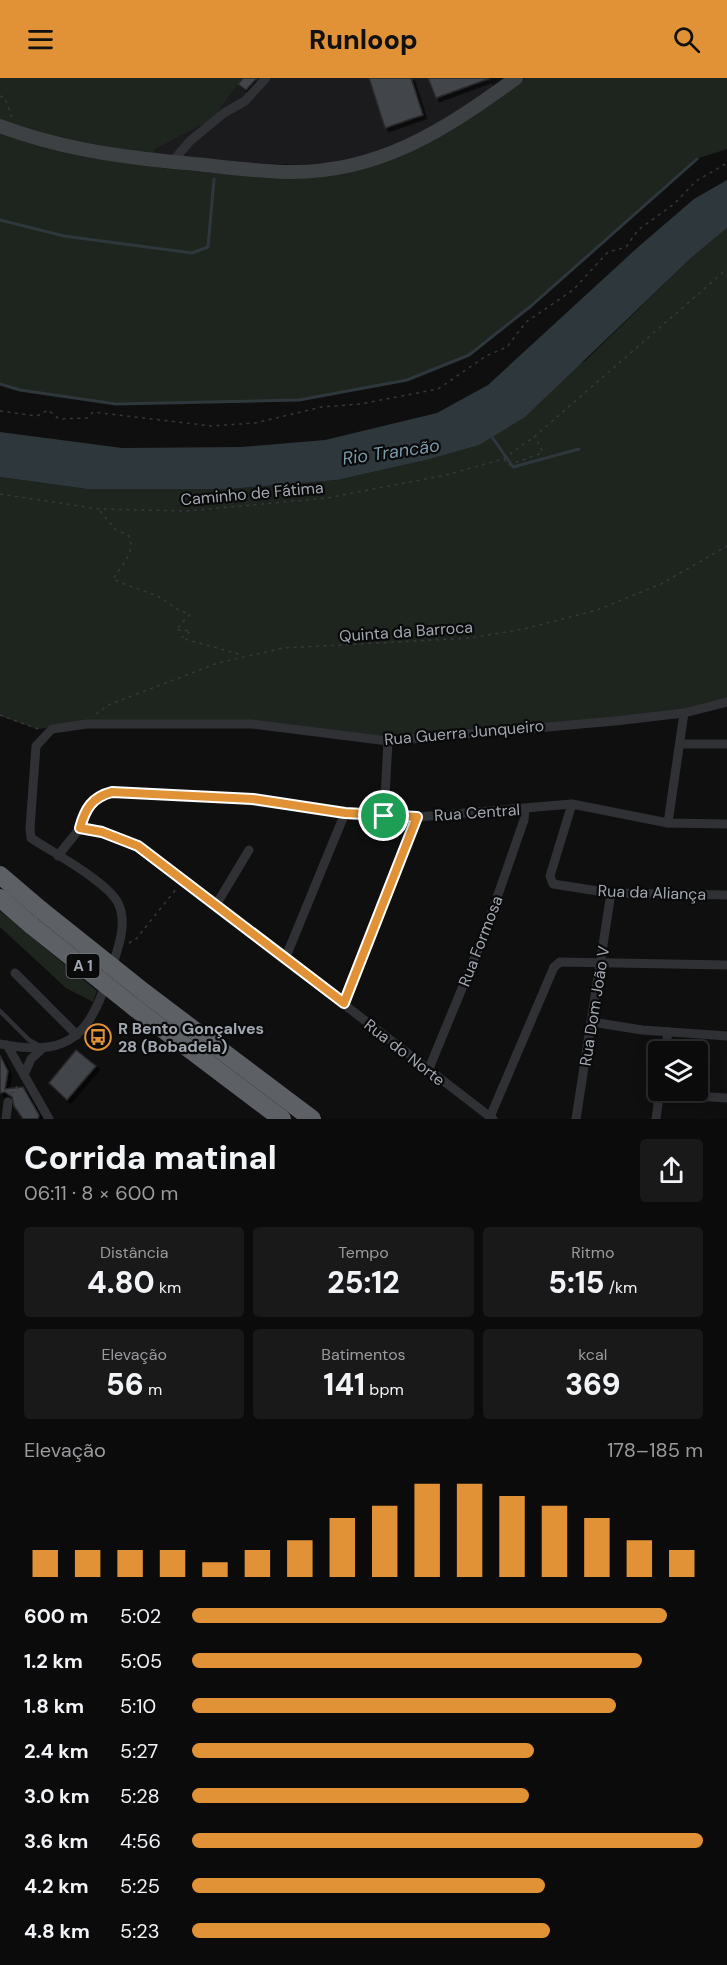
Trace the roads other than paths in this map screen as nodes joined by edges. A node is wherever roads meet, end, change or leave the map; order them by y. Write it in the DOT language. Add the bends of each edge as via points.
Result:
graph roads {
  1 [pos="266,78"];
  2 [pos="516,78"];
  3 [pos="0,126"];
  4 [pos="172,162"];
  5 [pos="727,702"];
  6 [pos="684,713"];
  7 [pos="388,741"];
  8 [pos="681,744"];
  9 [pos="727,744"];
  10 [pos="572,804"];
  11 [pos="525,809"];
  12 [pos="345,813"];
  13 [pos="384,816"];
  14 [pos="417,817"];
  15 [pos="668,823"];
  16 [pos="727,824"];
  17 [pos="80,828"];
  18 [pos="249,850"];
  19 [pos="58,856"];
  20 [pos="0,875"];
  21 [pos="611,893"];
  22 [pos="727,895"];
  23 [pos="0,898"];
  24 [pos="216,905"];
  25 [pos="36,917"];
  26 [pos="285,959"];
  27 [pos="602,964"];
  28 [pos="727,965"];
  29 [pos="15,973"];
  30 [pos="140,1000"];
  31 [pos="344,1003"];
  32 [pos="0,1011"];
  33 [pos="592,1022"];
  34 [pos="668,1032"];
  35 [pos="77,1035"];
  36 [pos="727,1036"];
  37 [pos="667,1041"];
  38 [pos="4,1045"];
  39 [pos="43,1048"];
  40 [pos="428,1071"];
  41 [pos="24,1075"];
  42 [pos="708,1096"];
  43 [pos="727,1098"];
  44 [pos="659,1101"];
  45 [pos="8,1102"];
  46 [pos="491,1118"];
  47 [pos="6,1119"];
  48 [pos="49,1119"];
  49 [pos="282,1119"];
  50 [pos="312,1119"];
  51 [pos="576,1119"];
  52 [pos="656,1119"];
  1 -- 4 [label="street" via="245,101 190,141"];
  2 -- 4 [label="street" via="457,121 419,142 354,165 288,172"];
  3 -- 4 [label="street" via="94,152"];
  5 -- 6 [label="street, Rua Guerra Junqueiro"];
  6 -- 7 [label="street, Rua Guerra Junqueiro"];
  6 -- 8 [label="street"];
  7 -- 13 [label="street"];
  7 -- 19 [label="street, Rua Guerra Junqueiro" via="252,724 87,724 52,729 36,746 30,828 32,838"];
  8 -- 9 [label="street"];
  8 -- 15 [label="street"];
  10 -- 11 [label="street, Rua Central"];
  10 -- 15 [label="street, Rua Central"];
  10 -- 21 [label="street, Rua da Aliança" via="550,876 553,884"];
  11 -- 14 [label="street, Rua Central"];
  11 -- 40 [label="street, Rua Formosa" via="484,935"];
  12 -- 13 [label="street, Rua Central"];
  12 -- 17 [label="street, Rua Central" via="253,799 112,792 97,795 84,813"];
  12 -- 26 [label="street"];
  13 -- 14 [label="street, Rua Central"];
  14 -- 31 [label="street"];
  15 -- 16 [label="street, Rua Central"];
  17 -- 19 [label="street, Rua Central"];
  17 -- 24 [label="street, Rua do Norte" via="138,846"];
  18 -- 24 [label="street"];
  19 -- 35 [label="street" via="103,884 118,902 122,918 118,949 95,1014"];
  20 -- 25 [label="highway, A 1"];
  21 -- 22 [label="street, Rua da Aliança"];
  21 -- 27 [label="street, Rua Dom João V"];
  23 -- 25 [label="highway, A 1"];
  24 -- 26 [label="street, Rua do Norte"];
  25 -- 30 [label="highway, A 1, bridge"];
  26 -- 31 [label="street, Rua do Norte"];
  27 -- 28 [label="street"];
  27 -- 33 [label="street, Rua Dom João V"];
  27 -- 46 [label="street" via="560,962 554,967"];
  29 -- 35 [label="street"];
  30 -- 49 [label="highway, A 1"];
  30 -- 50 [label="highway, A 1"];
  31 -- 40 [label="street, Rua do Norte"];
  32 -- 39 [label="lane" via="29,1040"];
  33 -- 34 [label="street"];
  33 -- 51 [label="street, Rua Dom João V"];
  34 -- 36 [label="street"];
  34 -- 37 [label="street"];
  35 -- 39 [label="street"];
  38 -- 39 [label="street"];
  38 -- 41 [label="street"];
  39 -- 41 [label="street" via="31,1059"];
  40 -- 46 [label="street, Rua do Norte"];
  41 -- 48 [label="street"];
  42 -- 43 [label="street"];
  44 -- 52 [label="street"];
  45 -- 47 [label="street"];
}
